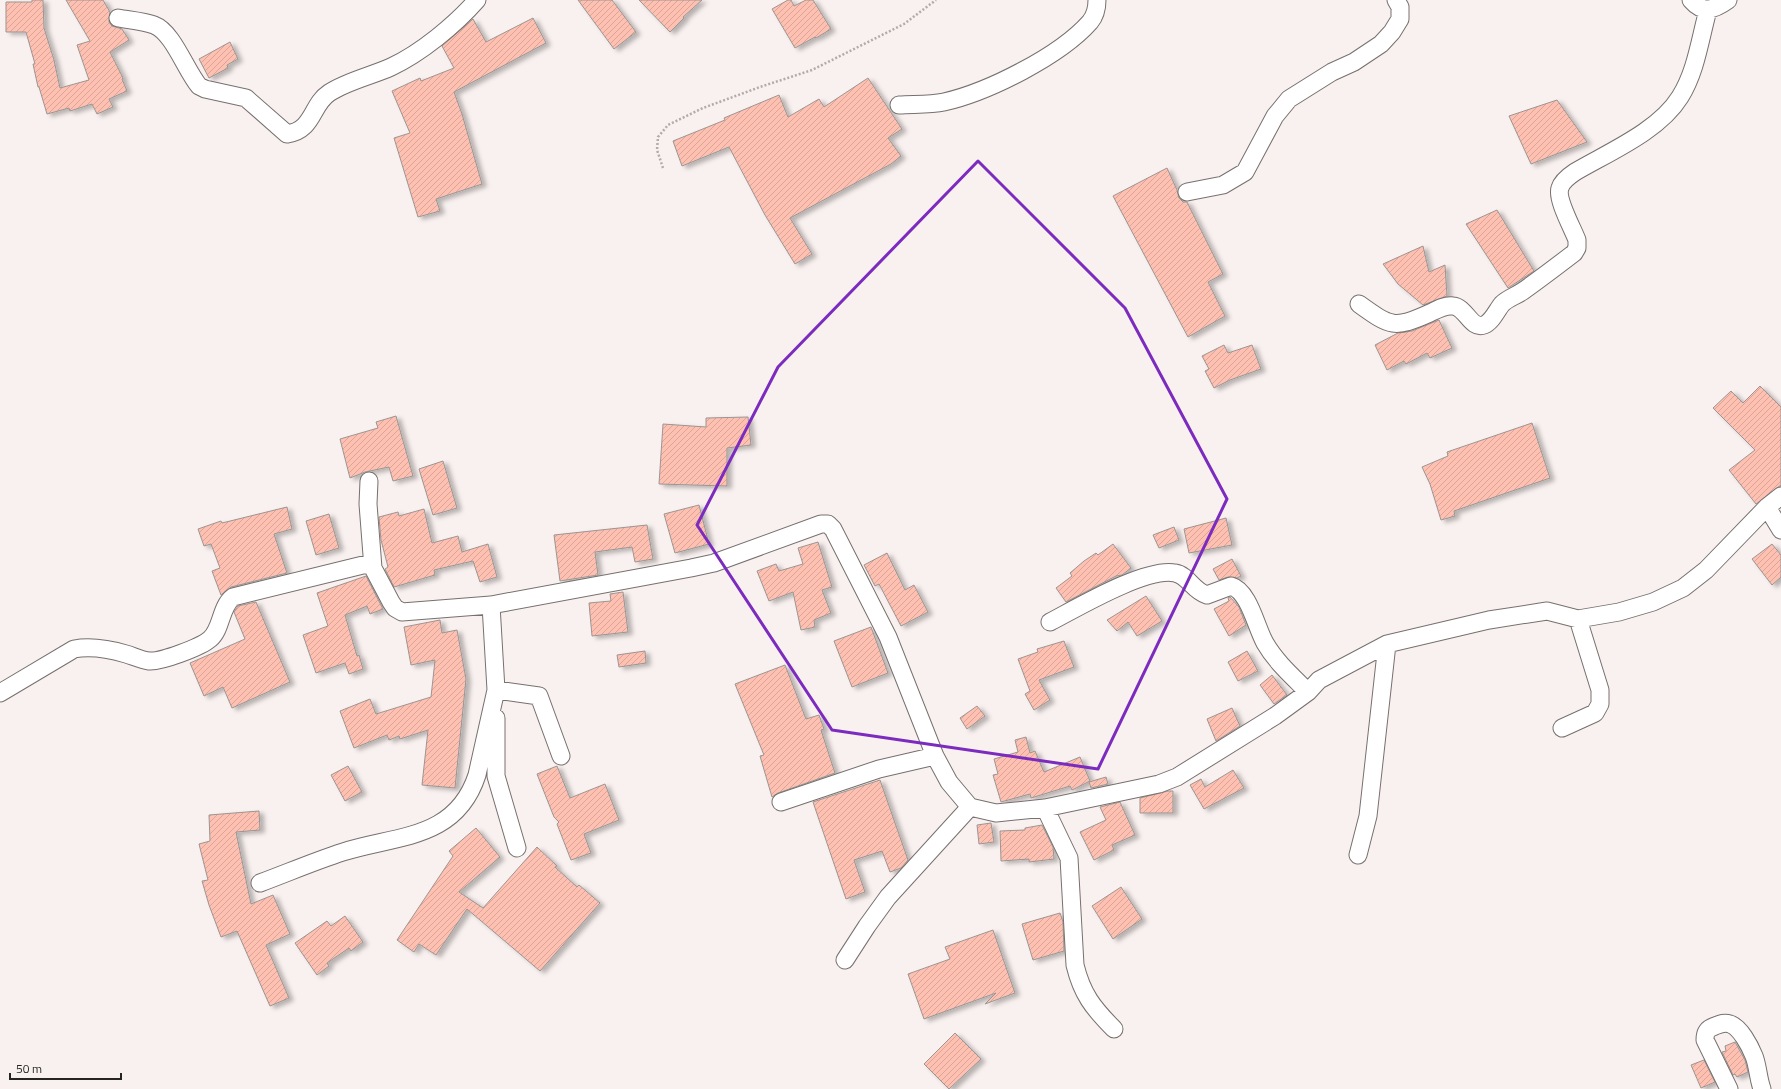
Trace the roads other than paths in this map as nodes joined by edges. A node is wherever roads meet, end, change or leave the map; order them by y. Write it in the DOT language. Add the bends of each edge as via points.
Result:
graph roads {
  1 [pos="477,0"];
  2 [pos="1097,0"];
  3 [pos="1396,0"];
  4 [pos="1691,0"];
  5 [pos="1728,0"];
  6 [pos="1708,10"];
  7 [pos="118,18"];
  8 [pos="899,105"];
  9 [pos="1187,192"];
  10 [pos="1359,304"];
  11 [pos="369,481"];
  12 [pos="1781,496"];
  13 [pos="1767,507"];
  14 [pos="1781,530"];
  15 [pos="373,568"];
  16 [pos="491,605"];
  17 [pos="1578,619"];
  18 [pos="1050,622"];
  19 [pos="1387,644"];
  20 [pos="1308,692"];
  21 [pos="0,693"];
  22 [pos="495,695"];
  23 [pos="1562,728"];
  24 [pos="562,756"];
  25 [pos="935,756"];
  26 [pos="781,802"];
  27 [pos="970,807"];
  28 [pos="1045,808"];
  29 [pos="517,848"];
  30 [pos="1358,855"];
  31 [pos="260,883"];
  32 [pos="845,960"];
  33 [pos="1114,1029"];
  34 [pos="1729,1089"];
  35 [pos="1762,1089"];
  1 -- 7 [label="street" via="445,30 411,56 330,92 320,101 308,123 287,134 246,98 199,86 160,28"];
  2 -- 8 [label="street" via="1096,11 1090,22 1066,44 1032,64 986,88 944,102"];
  3 -- 9 [label="street" via="1400,7 1400,19 1392,32 1381,44 1354,62 1332,72 1289,99 1275,116 1245,172 1223,184"];
  4 -- 6 [label="street" via="1700,8"];
  5 -- 6 [label="street"];
  6 -- 10 [label="street" via="1693,68 1680,97 1650,128 1574,172 1565,179 1560,188 1560,198 1577,240 1574,253 1503,304 1483,326 1473,322 1463,310 1452,305 1444,306 1408,323 1394,324 1380,319"];
  11 -- 15 [label="street" via="368,504"];
  12 -- 13 [label="street"];
  13 -- 14 [label="street"];
  13 -- 17 [label="street" via="1706,570 1683,588 1653,602 1619,612"];
  15 -- 16 [label="street" via="391,602 402,612"];
  15 -- 21 [label="street" via="367,564 233,597 224,610 213,637 192,650 151,661 104,649 74,649"];
  16 -- 22 [label="street"];
  16 -- 25 [label="street" via="714,563 821,524 828,524 833,529 888,637"];
  17 -- 19 [label="street" via="1547,611 1482,622"];
  17 -- 23 [label="street" via="1600,690 1600,704 1595,713"];
  18 -- 20 [label="street" via="1104,594 1156,574 1177,573 1195,590 1207,595 1231,586 1237,588 1244,598 1264,643 1279,663"];
  19 -- 20 [label="street" via="1319,680"];
  19 -- 30 [label="street" via="1368,816"];
  20 -- 28 [label="street" via="1275,716 1177,777 1159,784"];
  22 -- 24 [label="street" via="539,696"];
  22 -- 29 [label="street" via="496,776"];
  22 -- 31 [label="street" via="473,787 459,808 446,819 433,828 413,836 343,852"];
  25 -- 26 [label="street" via="879,769"];
  25 -- 27 [label="street" via="949,782"];
  27 -- 28 [label="street" via="996,812"];
  27 -- 32 [label="street" via="888,897"];
  28 -- 33 [label="street" via="1068,858 1075,965 1079,980 1095,1011"];
  34 -- 35 [label="street" via="1705,1040 1705,1034 1709,1029 1723,1023 1736,1028 1755,1056"];
}
